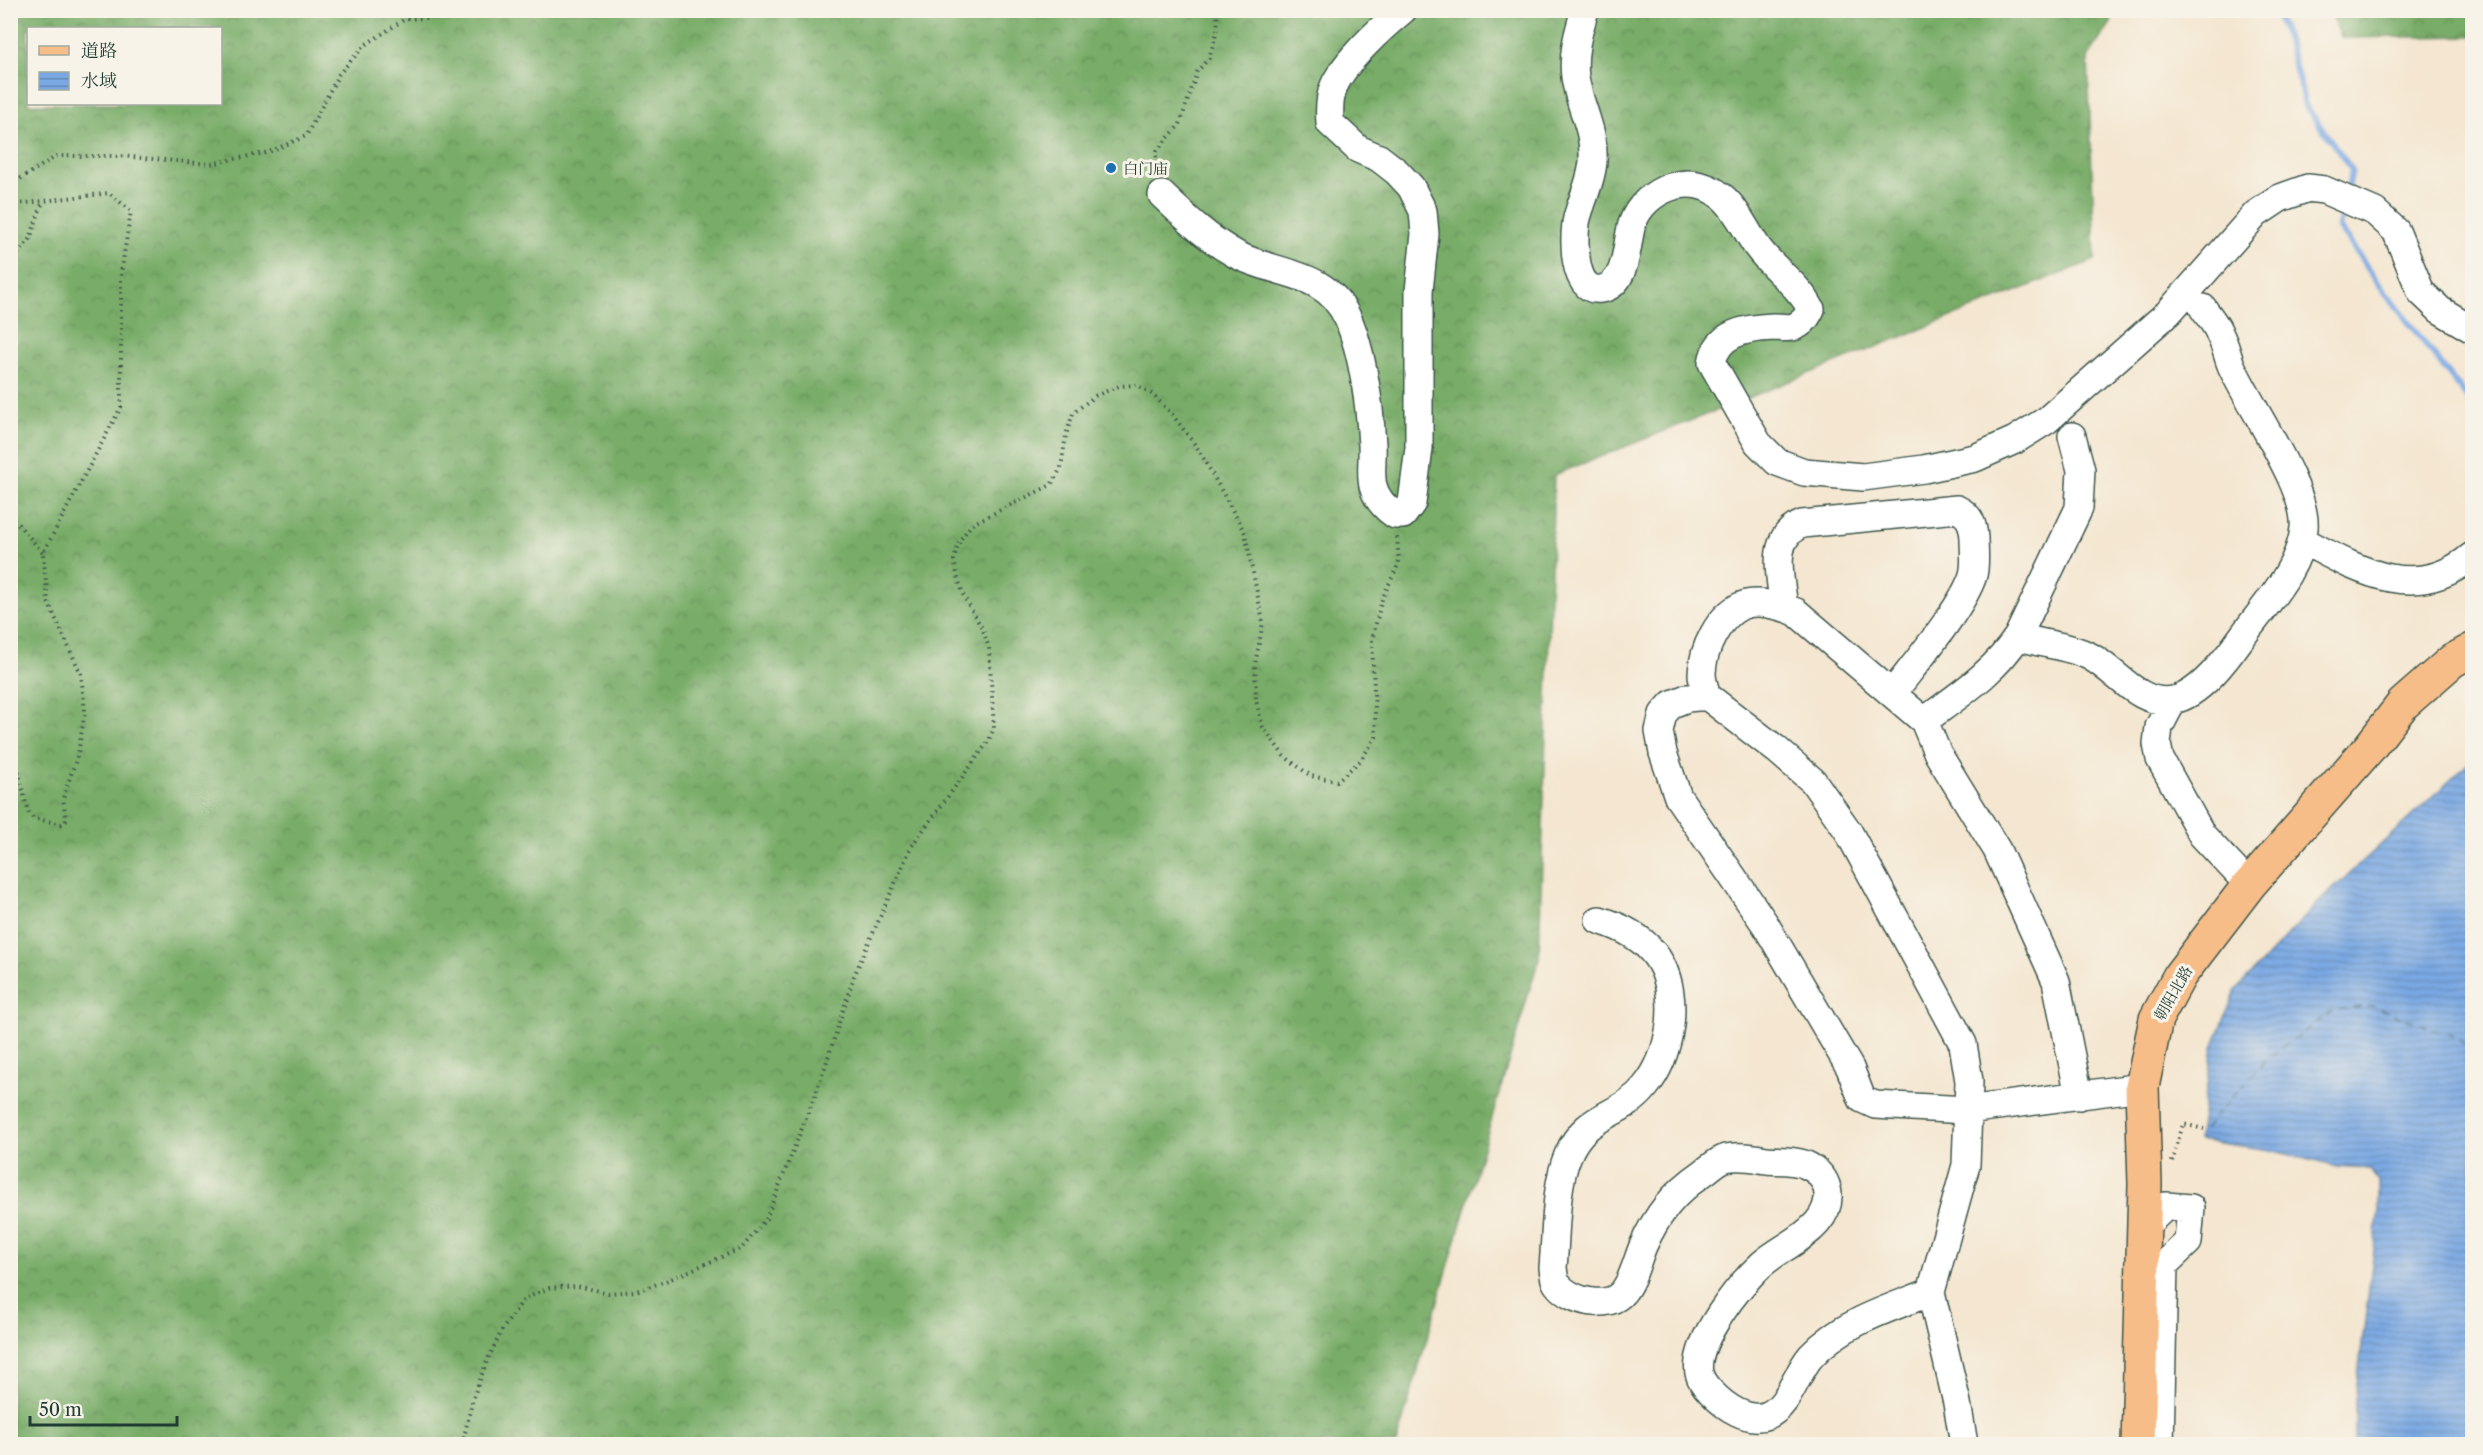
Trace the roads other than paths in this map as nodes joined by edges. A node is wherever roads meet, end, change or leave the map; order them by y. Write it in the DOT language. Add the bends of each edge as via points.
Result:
graph roads {
  1 [pos="1403,10"];
  2 [pos="1585,10"];
  3 [pos="1162,195"];
  4 [pos="2203,308"];
  5 [pos="2472,329"];
  6 [pos="2072,436"];
  7 [pos="2302,540"];
  8 [pos="2472,556"];
  9 [pos="1784,608"];
  10 [pos="2018,636"];
  11 [pos="2472,651"];
  12 [pos="1892,694"];
  13 [pos="1707,696"];
  14 [pos="2173,700"];
  15 [pos="1924,721"];
  16 [pos="2249,885"];
  17 [pos="1599,920"];
  18 [pos="2142,1087"];
  19 [pos="2079,1096"];
  20 [pos="1967,1110"];
  21 [pos="2143,1228"];
  22 [pos="1931,1292"];
  23 [pos="1964,1444"];
  24 [pos="2138,1444"];
  25 [pos="2160,1444"];
  1 -- 3 [label="street" via="1353,59 1335,85 1329,104 1330,123 1358,149 1397,171 1411,187 1423,211 1419,448 1412,503 1403,515 1384,508 1373,487 1372,445 1362,376 1348,319 1333,296 1312,279 1240,256 1206,237"];
  2 -- 5 [label="street" via="1574,51 1575,79 1593,132 1593,163 1576,220 1579,277 1586,286 1599,290 1611,286 1620,273 1633,223 1648,200 1666,188 1681,183 1701,185 1722,196 1758,248 1804,296 1811,309 1805,320 1794,327 1749,328 1723,339 1714,351 1712,363 1758,443 1777,462 1804,472 1863,477 1924,469 1976,458 2015,440 2047,420 2168,313 2256,214 2280,198 2308,188 2324,190 2375,212 2396,231 2421,292 2440,310"];
  4 -- 7 [label="street" via="2220,333 2231,366 2300,498 2305,527"];
  6 -- 10 [label="street" via="2081,470 2079,508"];
  7 -- 8 [label="street" via="2361,571 2397,580 2436,576"];
  7 -- 14 [label="street" via="2290,570 2221,666 2188,694"];
  9 -- 12 [label="street" via="1810,622"];
  9 -- 12 [label="street" via="1779,554 1785,535 1792,528 1957,508 1966,513 1974,533 1973,574 1967,590"];
  9 -- 13 [label="street" via="1742,605 1722,623 1705,652 1702,675"];
  10 -- 14 [label="street" via="2076,650 2104,665 2142,695"];
  10 -- 15 [label="street" via="1984,677"];
  11 -- 16 [label="main road, 朝阳北路" via="2452,661 2403,704"];
  12 -- 15 [label="street"];
  13 -- 20 [label="street" via="1798,766 1848,831 1963,1044 1969,1081"];
  13 -- 20 [label="street" via="1672,704 1663,714 1659,731 1678,797 1765,924 1850,1068 1862,1099 1875,1105"];
  14 -- 16 [label="street" via="2159,728 2160,759 2202,836"];
  15 -- 19 [label="street" via="1938,754 1997,850 2056,981"];
  16 -- 18 [label="main road, 朝阳北路" via="2180,975 2156,1019"];
  17 -- 22 [label="street" via="1632,933 1668,975 1669,1035 1656,1072 1643,1089 1627,1103 1586,1126 1568,1155 1562,1175 1553,1268 1556,1283 1563,1291 1593,1302 1612,1302 1623,1293 1657,1217 1677,1192 1725,1158 1741,1157 1802,1163 1816,1170 1825,1180 1828,1203 1806,1233 1760,1265 1709,1332 1699,1371 1708,1388 1725,1404 1758,1418 1770,1414 1784,1400 1810,1357 1839,1332"];
  18 -- 19 [label="street"];
  18 -- 21 [label="main road, 朝阳北路"];
  19 -- 20 [label="street"];
  20 -- 22 [label="street" via="1962,1184"];
  21 -- 24 [label="main road, 朝阳北路"];
  21 -- 25 [label="street" via="2166,1206 2191,1208 2188,1242 2164,1265"];
  22 -- 23 [label="street"];
}
